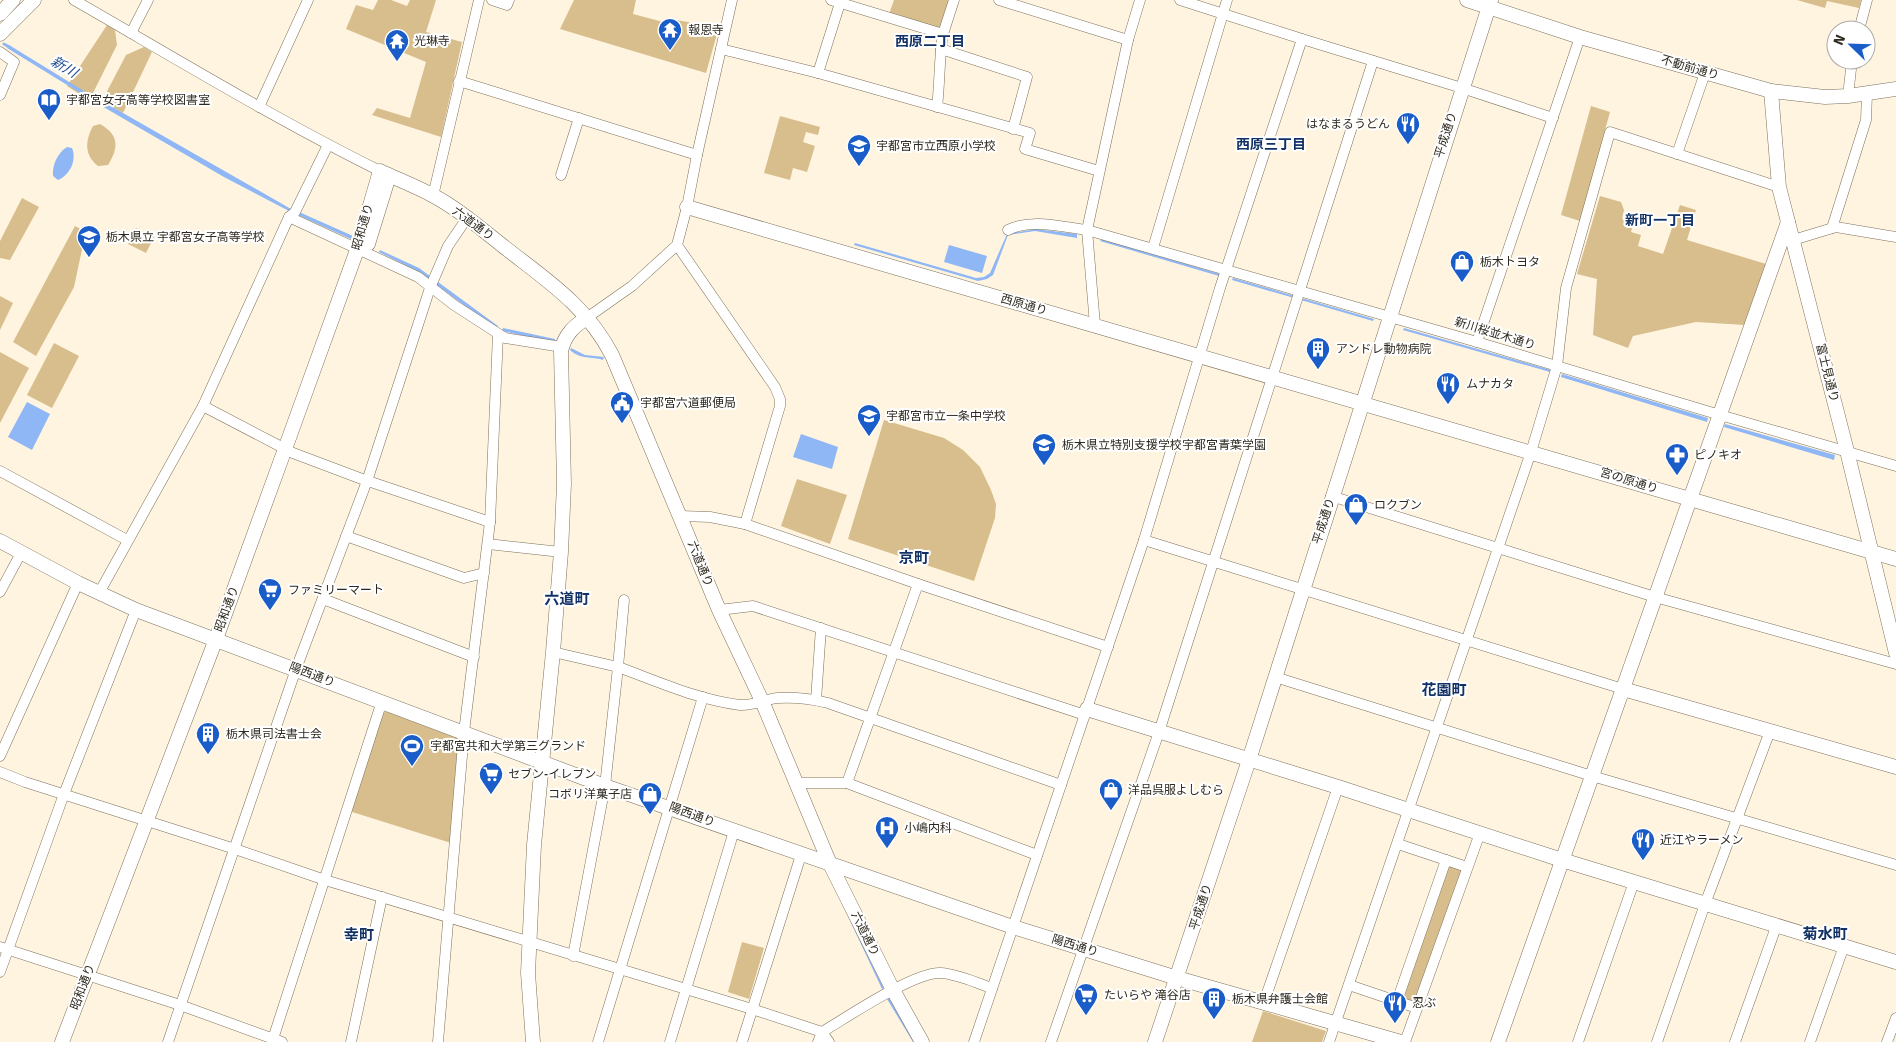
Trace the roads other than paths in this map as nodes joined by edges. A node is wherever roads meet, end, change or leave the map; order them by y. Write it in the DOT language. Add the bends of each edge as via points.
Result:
graph roads {
  1 [pos="12,0"];
  2 [pos="34,0"];
  3 [pos="74,0"];
  4 [pos="148,0"];
  5 [pos="308,0"];
  6 [pos="478,0"];
  7 [pos="492,0"];
  8 [pos="509,0"];
  9 [pos="732,0"];
  10 [pos="954,0"];
  11 [pos="999,0"];
  12 [pos="1140,0"];
  13 [pos="1180,0"];
  14 [pos="1227,0"];
  15 [pos="1467,0"];
  16 [pos="1866,0"];
  17 [pos="836,1"];
  18 [pos="1490,3"];
  19 [pos="0,14"];
  20 [pos="1223,14"];
  21 [pos="1861,20"];
  22 [pos="131,33"];
  23 [pos="0,34"];
  24 [pos="943,34"];
  25 [pos="1580,37"];
  26 [pos="1302,39"];
  27 [pos="1128,40"];
  28 [pos="721,49"];
  29 [pos="940,49"];
  30 [pos="0,52"];
  31 [pos="1373,61"];
  32 [pos="1851,70"];
  33 [pos="818,72"];
  34 [pos="1705,73"];
  35 [pos="459,81"];
  36 [pos="1462,88"];
  37 [pos="1896,89"];
  38 [pos="1771,91"];
  39 [pos="1867,94"];
  40 [pos="0,95"];
  41 [pos="1848,96"];
  42 [pos="259,107"];
  43 [pos="937,107"];
  44 [pos="579,118"];
  45 [pos="1553,118"];
  46 [pos="1013,129"];
  47 [pos="328,145"];
  48 [pos="1678,154"];
  49 [pos="697,155"];
  50 [pos="1099,171"];
  51 [pos="384,174"];
  52 [pos="561,174"];
  53 [pos="1779,187"];
  54 [pos="433,196"];
  55 [pos="687,207"];
  56 [pos="288,217"];
  57 [pos="466,218"];
  58 [pos="1788,222"];
  59 [pos="1832,228"];
  60 [pos="1008,230"];
  61 [pos="1087,230"];
  62 [pos="1896,237"];
  63 [pos="1793,240"];
  64 [pos="677,244"];
  65 [pos="1153,248"];
  66 [pos="361,252"];
  67 [pos="1226,270"];
  68 [pos="430,288"];
  69 [pos="1300,291"];
  70 [pos="1389,316"];
  71 [pos="588,317"];
  72 [pos="1096,325"];
  73 [pos="498,334"];
  74 [pos="1477,342"];
  75 [pos="562,347"];
  76 [pos="1200,356"];
  77 [pos="1557,366"];
  78 [pos="1272,376"];
  79 [pos="1361,402"];
  80 [pos="203,406"];
  81 [pos="1720,415"];
  82 [pos="289,451"];
  83 [pos="1847,451"];
  84 [pos="1531,452"];
  85 [pos="1896,466"];
  86 [pos="0,471"];
  87 [pos="366,480"];
  88 [pos="1332,496"];
  89 [pos="1690,499"];
  90 [pos="681,516"];
  91 [pos="490,522"];
  92 [pos="745,524"];
  93 [pos="346,536"];
  94 [pos="128,540"];
  95 [pos="1144,540"];
  96 [pos="0,541"];
  97 [pos="488,544"];
  98 [pos="1497,547"];
  99 [pos="1871,551"];
  100 [pos="561,552"];
  101 [pos="21,553"];
  102 [pos="1896,559"];
  103 [pos="1214,562"];
  104 [pos="484,573"];
  105 [pos="78,583"];
  106 [pos="918,584"];
  107 [pos="1302,589"];
  108 [pos="0,592"];
  109 [pos="99,593"];
  110 [pos="1655,597"];
  111 [pos="322,599"];
  112 [pos="624,600"];
  113 [pos="136,610"];
  114 [pos="719,610"];
  115 [pos="821,628"];
  116 [pos="219,640"];
  117 [pos="1467,640"];
  118 [pos="1108,647"];
  119 [pos="554,652"];
  120 [pos="894,652"];
  121 [pos="1896,653"];
  122 [pos="474,656"];
  123 [pos="1896,664"];
  124 [pos="618,667"];
  125 [pos="296,669"];
  126 [pos="1275,677"];
  127 [pos="1623,689"];
  128 [pos="703,697"];
  129 [pos="816,700"];
  130 [pos="382,701"];
  131 [pos="762,701"];
  132 [pos="1086,712"];
  133 [pos="870,716"];
  134 [pos="1436,729"];
  135 [pos="1770,731"];
  136 [pos="464,732"];
  137 [pos="1160,732"];
  138 [pos="0,756"];
  139 [pos="1249,760"];
  140 [pos="541,761"];
  141 [pos="1896,767"];
  142 [pos="0,772"];
  143 [pos="1592,776"];
  144 [pos="797,783"];
  145 [pos="847,783"];
  146 [pos="1061,785"];
  147 [pos="605,786"];
  148 [pos="1338,787"];
  149 [pos="64,794"];
  150 [pos="670,808"];
  151 [pos="1409,811"];
  152 [pos="1737,818"];
  153 [pos="151,822"];
  154 [pos="734,830"];
  155 [pos="1480,834"];
  156 [pos="1398,844"];
  157 [pos="235,849"];
  158 [pos="801,855"];
  159 [pos="1037,856"];
  160 [pos="1446,860"];
  161 [pos="1562,860"];
  162 [pos="830,864"];
  163 [pos="1896,865"];
  164 [pos="1468,867"];
  165 [pos="325,880"];
  166 [pos="1634,882"];
  167 [pos="382,897"];
  168 [pos="1705,904"];
  169 [pos="449,917"];
  170 [pos="1013,927"];
  171 [pos="1776,927"];
  172 [pos="529,942"];
  173 [pos="1844,946"];
  174 [pos="4,949"];
  175 [pos="1084,949"];
  176 [pos="573,956"];
  177 [pos="1896,962"];
  178 [pos="619,969"];
  179 [pos="0,972"];
  180 [pos="92,977"];
  181 [pos="1178,978"];
  182 [pos="1349,985"];
  183 [pos="992,988"];
  184 [pos="686,989"];
  185 [pos="893,990"];
  186 [pos="1397,1001"];
  187 [pos="1264,1002"];
  188 [pos="180,1005"];
  189 [pos="1417,1008"];
  190 [pos="752,1009"];
  191 [pos="1896,1018"];
  192 [pos="1336,1023"];
  193 [pos="820,1037"];
  194 [pos="277,1041"];
  195 [pos="62,1042"];
  196 [pos="72,1042"];
  197 [pos="168,1042"];
  198 [pos="351,1042"];
  199 [pos="438,1042"];
  200 [pos="533,1042"];
  201 [pos="598,1042"];
  202 [pos="670,1042"];
  203 [pos="742,1042"];
  204 [pos="829,1042"];
  205 [pos="922,1042"];
  206 [pos="974,1042"];
  207 [pos="1051,1042"];
  208 [pos="1155,1042"];
  209 [pos="1329,1042"];
  210 [pos="1401,1042"];
  211 [pos="1405,1042"];
  212 [pos="1498,1042"];
  213 [pos="1578,1042"];
  214 [pos="1656,1042"];
  215 [pos="1735,1042"];
  216 [pos="1810,1042"];
  217 [pos="1887,1042"];
  1 -- 19 [label="street"];
  2 -- 23 [label="street"];
  3 -- 22 [label="street"];
  4 -- 22 [label="street"];
  5 -- 42 [label="street"];
  6 -- 35 [label="street"];
  7 -- 8 [label="street" via="507,5"];
  9 -- 28 [label="street"];
  10 -- 24 [label="street"];
  11 -- 27 [label="street"];
  12 -- 27 [label="street"];
  13 -- 20 [label="street"];
  14 -- 20 [label="street"];
  15 -- 18 [label="street, 不動前通り"];
  16 -- 21 [label="street"];
  17 -- 24 [label="street"];
  17 -- 33 [label="street"];
  18 -- 25 [label="street, 不動前通り"];
  18 -- 36 [label="street, 平成通り"];
  20 -- 26 [label="street"];
  20 -- 65 [label="street"];
  22 -- 42 [label="street"];
  24 -- 29 [label="street"];
  25 -- 34 [label="street, 不動前通り"];
  25 -- 45 [label="street"];
  26 -- 31 [label="street"];
  26 -- 67 [label="street"];
  27 -- 50 [label="street"];
  28 -- 33 [label="street"];
  28 -- 49 [label="street"];
  29 -- 43 [label="street"];
  29 -- 46 [label="street" via="1027,77"];
  30 -- 40 [label="street" via="14,62"];
  31 -- 36 [label="street"];
  31 -- 69 [label="street"];
  32 -- 41 [label="street"];
  33 -- 43 [label="street"];
  34 -- 38 [label="street, 不動前通り"];
  34 -- 48 [label="street"];
  35 -- 44 [label="street"];
  35 -- 54 [label="street"];
  36 -- 45 [label="street"];
  36 -- 70 [label="street, 平成通り"];
  37 -- 39 [label="street, 不動前通り"];
  38 -- 41 [label="street, 不動前通り"];
  38 -- 53 [label="street, 富士見通り"];
  39 -- 41 [label="street, 不動前通り"];
  39 -- 59 [label="street" via="1866,120"];
  42 -- 47 [label="street"];
  43 -- 46 [label="street"];
  44 -- 49 [label="street"];
  44 -- 52 [label="street"];
  45 -- 74 [label="street"];
  46 -- 50 [label="street" via="1030,133 1025,149"];
  47 -- 51 [label="street"];
  47 -- 56 [label="street" via="295,212"];
  48 -- 53 [label="street"];
  48 -- 77 [label="street" via="1610,132 1566,288"];
  49 -- 55 [label="street"];
  50 -- 61 [label="street"];
  51 -- 54 [label="street, 六道通り"];
  51 -- 66 [label="street, 昭和通り"];
  53 -- 58 [label="street, 富士見通り"];
  54 -- 57 [label="street, 六道通り"];
  55 -- 64 [label="street"];
  55 -- 72 [label="street, 西原通り"];
  56 -- 66 [label="street"];
  56 -- 80 [label="street"];
  57 -- 68 [label="street" via="448,246"];
  57 -- 71 [label="street, 六道通り" via="566,295"];
  58 -- 63 [label="street, 富士見通り"];
  58 -- 81 [label="street"];
  59 -- 62 [label="street"];
  59 -- 63 [label="street"];
  60 -- 61 [label="street, 新川桜並木通り" via="1016,226 1044,224"];
  61 -- 65 [label="street, 新川桜並木通り"];
  61 -- 72 [label="street"];
  63 -- 83 [label="street, 富士見通り"];
  64 -- 71 [label="street" via="632,286"];
  64 -- 92 [label="street" via="780,399"];
  65 -- 67 [label="street, 新川桜並木通り"];
  66 -- 68 [label="street" via="418,277"];
  66 -- 82 [label="street, 昭和通り"];
  67 -- 69 [label="street, 新川桜並木通り"];
  67 -- 76 [label="street"];
  68 -- 73 [label="street"];
  68 -- 87 [label="street"];
  69 -- 70 [label="street, 新川桜並木通り"];
  69 -- 78 [label="street"];
  70 -- 74 [label="street, 新川桜並木通り"];
  70 -- 79 [label="street, 平成通り"];
  71 -- 75 [label="street" via="571,329"];
  71 -- 90 [label="street, 六道通り" via="612,355"];
  72 -- 76 [label="street, 西原通り"];
  73 -- 75 [label="street" via="505,338"];
  73 -- 91 [label="street"];
  74 -- 77 [label="street, 新川桜並木通り"];
  75 -- 100 [label="street" via="564,484"];
  76 -- 78 [label="street, 西原通り"];
  76 -- 95 [label="street"];
  77 -- 81 [label="street, 新川桜並木通り"];
  77 -- 84 [label="street"];
  78 -- 79 [label="street, 西原通り"];
  78 -- 103 [label="street"];
  79 -- 84 [label="street, 宮の原通り"];
  79 -- 88 [label="street, 平成通り"];
  80 -- 82 [label="street"];
  80 -- 94 [label="street"];
  81 -- 83 [label="street, 新川桜並木通り"];
  81 -- 89 [label="street"];
  82 -- 87 [label="street"];
  82 -- 116 [label="street, 昭和通り"];
  83 -- 85 [label="street, 新川桜並木通り"];
  83 -- 99 [label="street, 富士見通り"];
  84 -- 89 [label="street, 宮の原通り"];
  84 -- 98 [label="street"];
  86 -- 94 [label="street"];
  87 -- 91 [label="street"];
  87 -- 93 [label="street"];
  88 -- 98 [label="street"];
  88 -- 107 [label="street, 平成通り"];
  89 -- 99 [label="street, 宮の原通り"];
  89 -- 110 [label="street"];
  90 -- 92 [label="street" via="710,517"];
  90 -- 114 [label="street, 六道通り"];
  91 -- 97 [label="street"];
  92 -- 106 [label="street"];
  93 -- 104 [label="street" via="464,578"];
  93 -- 111 [label="street"];
  94 -- 109 [label="street"];
  95 -- 103 [label="street"];
  95 -- 118 [label="street"];
  96 -- 101 [label="street, 陽西通り"];
  97 -- 100 [label="street"];
  97 -- 104 [label="street"];
  98 -- 110 [label="street"];
  98 -- 117 [label="street"];
  99 -- 102 [label="street, 宮の原通り"];
  99 -- 121 [label="street, 富士見通り"];
  100 -- 119 [label="street"];
  101 -- 105 [label="street, 陽西通り"];
  101 -- 108 [label="street"];
  103 -- 107 [label="street"];
  103 -- 137 [label="street"];
  104 -- 122 [label="street"];
  105 -- 109 [label="street, 陽西通り"];
  105 -- 138 [label="street"];
  106 -- 118 [label="street"];
  106 -- 120 [label="street"];
  107 -- 117 [label="street"];
  107 -- 126 [label="street, 平成通り"];
  109 -- 113 [label="street, 陽西通り"];
  110 -- 123 [label="street"];
  110 -- 127 [label="street"];
  111 -- 122 [label="street"];
  111 -- 125 [label="street"];
  112 -- 124 [label="street"];
  113 -- 116 [label="street, 陽西通り"];
  113 -- 149 [label="street"];
  114 -- 115 [label="street" via="753,606"];
  114 -- 131 [label="street, 六道通り"];
  115 -- 120 [label="street"];
  115 -- 129 [label="street"];
  116 -- 125 [label="street, 陽西通り"];
  116 -- 153 [label="street, 昭和通り"];
  117 -- 127 [label="street"];
  117 -- 134 [label="street"];
  118 -- 132 [label="street"];
  119 -- 124 [label="street"];
  119 -- 140 [label="street"];
  120 -- 132 [label="street"];
  120 -- 133 [label="street"];
  122 -- 136 [label="street"];
  124 -- 128 [label="street"];
  124 -- 147 [label="street"];
  125 -- 130 [label="street, 陽西通り"];
  125 -- 157 [label="street"];
  126 -- 134 [label="street"];
  126 -- 139 [label="street, 平成通り"];
  127 -- 135 [label="street"];
  127 -- 143 [label="street"];
  128 -- 131 [label="street" via="748,705"];
  128 -- 150 [label="street"];
  129 -- 131 [label="street" via="777,698"];
  129 -- 133 [label="street"];
  130 -- 136 [label="street, 陽西通り"];
  130 -- 165 [label="street"];
  131 -- 144 [label="street, 六道通り"];
  132 -- 137 [label="street"];
  132 -- 146 [label="street"];
  133 -- 145 [label="street"];
  133 -- 146 [label="street"];
  134 -- 143 [label="street"];
  134 -- 151 [label="street"];
  135 -- 141 [label="street"];
  135 -- 152 [label="street"];
  136 -- 140 [label="street, 陽西通り"];
  136 -- 169 [label="street"];
  137 -- 139 [label="street"];
  137 -- 175 [label="street"];
  139 -- 148 [label="street"];
  139 -- 181 [label="street, 平成通り"];
  140 -- 147 [label="street, 陽西通り"];
  140 -- 172 [label="street"];
  142 -- 149 [label="street"];
  143 -- 152 [label="street"];
  143 -- 161 [label="street"];
  144 -- 145 [label="street"];
  144 -- 162 [label="street, 六道通り"];
  145 -- 159 [label="street"];
  146 -- 159 [label="street"];
  147 -- 150 [label="street, 陽西通り"];
  147 -- 176 [label="street"];
  148 -- 151 [label="street"];
  148 -- 187 [label="street"];
  149 -- 153 [label="street"];
  149 -- 174 [label="street"];
  150 -- 154 [label="street, 陽西通り"];
  150 -- 178 [label="street"];
  151 -- 155 [label="street"];
  151 -- 156 [label="street"];
  152 -- 163 [label="street"];
  152 -- 168 [label="street"];
  153 -- 157 [label="street"];
  153 -- 180 [label="street, 昭和通り"];
  154 -- 158 [label="street, 陽西通り"];
  154 -- 184 [label="street"];
  155 -- 161 [label="street"];
  155 -- 164 [label="street"];
  156 -- 160 [label="street"];
  156 -- 182 [label="street"];
  157 -- 165 [label="street"];
  157 -- 188 [label="street"];
  158 -- 162 [label="street, 陽西通り"];
  158 -- 190 [label="street"];
  159 -- 170 [label="street"];
  160 -- 164 [label="street"];
  160 -- 186 [label="street"];
  161 -- 166 [label="street"];
  161 -- 212 [label="street"];
  162 -- 170 [label="street, 陽西通り"];
  162 -- 185 [label="street, 六道通り"];
  164 -- 189 [label="street"];
  165 -- 167 [label="street"];
  165 -- 194 [label="street"];
  166 -- 168 [label="street"];
  166 -- 213 [label="street"];
  167 -- 169 [label="street"];
  167 -- 198 [label="street"];
  168 -- 171 [label="street"];
  168 -- 214 [label="street"];
  169 -- 172 [label="street"];
  169 -- 199 [label="street"];
  170 -- 175 [label="street, 陽西通り"];
  170 -- 183 [label="street"];
  171 -- 173 [label="street"];
  171 -- 215 [label="street"];
  172 -- 176 [label="street"];
  172 -- 200 [label="street"];
  173 -- 177 [label="street"];
  173 -- 216 [label="street"];
  174 -- 179 [label="street"];
  174 -- 180 [label="street"];
  175 -- 181 [label="street, 陽西通り"];
  175 -- 207 [label="street"];
  176 -- 178 [label="street"];
  178 -- 184 [label="street"];
  178 -- 201 [label="street"];
  180 -- 188 [label="street"];
  180 -- 195 [label="street, 昭和通り"];
  180 -- 196 [label="street, 昭和通り"];
  181 -- 187 [label="street, 陽西通り"];
  181 -- 208 [label="street, 平成通り"];
  182 -- 186 [label="street"];
  182 -- 192 [label="street"];
  183 -- 185 [label="street" via="940,973 928,974"];
  183 -- 206 [label="street"];
  184 -- 190 [label="street"];
  184 -- 202 [label="street"];
  185 -- 193 [label="street"];
  185 -- 205 [label="street, 六道通り"];
  186 -- 189 [label="street"];
  187 -- 192 [label="street, 陽西通り"];
  188 -- 194 [label="street"];
  188 -- 197 [label="street"];
  189 -- 211 [label="street"];
  190 -- 193 [label="street"];
  190 -- 203 [label="street"];
  191 -- 217 [label="street"];
  192 -- 209 [label="street"];
  192 -- 210 [label="street, 陽西通り"];
  193 -- 204 [label="street"];
}
